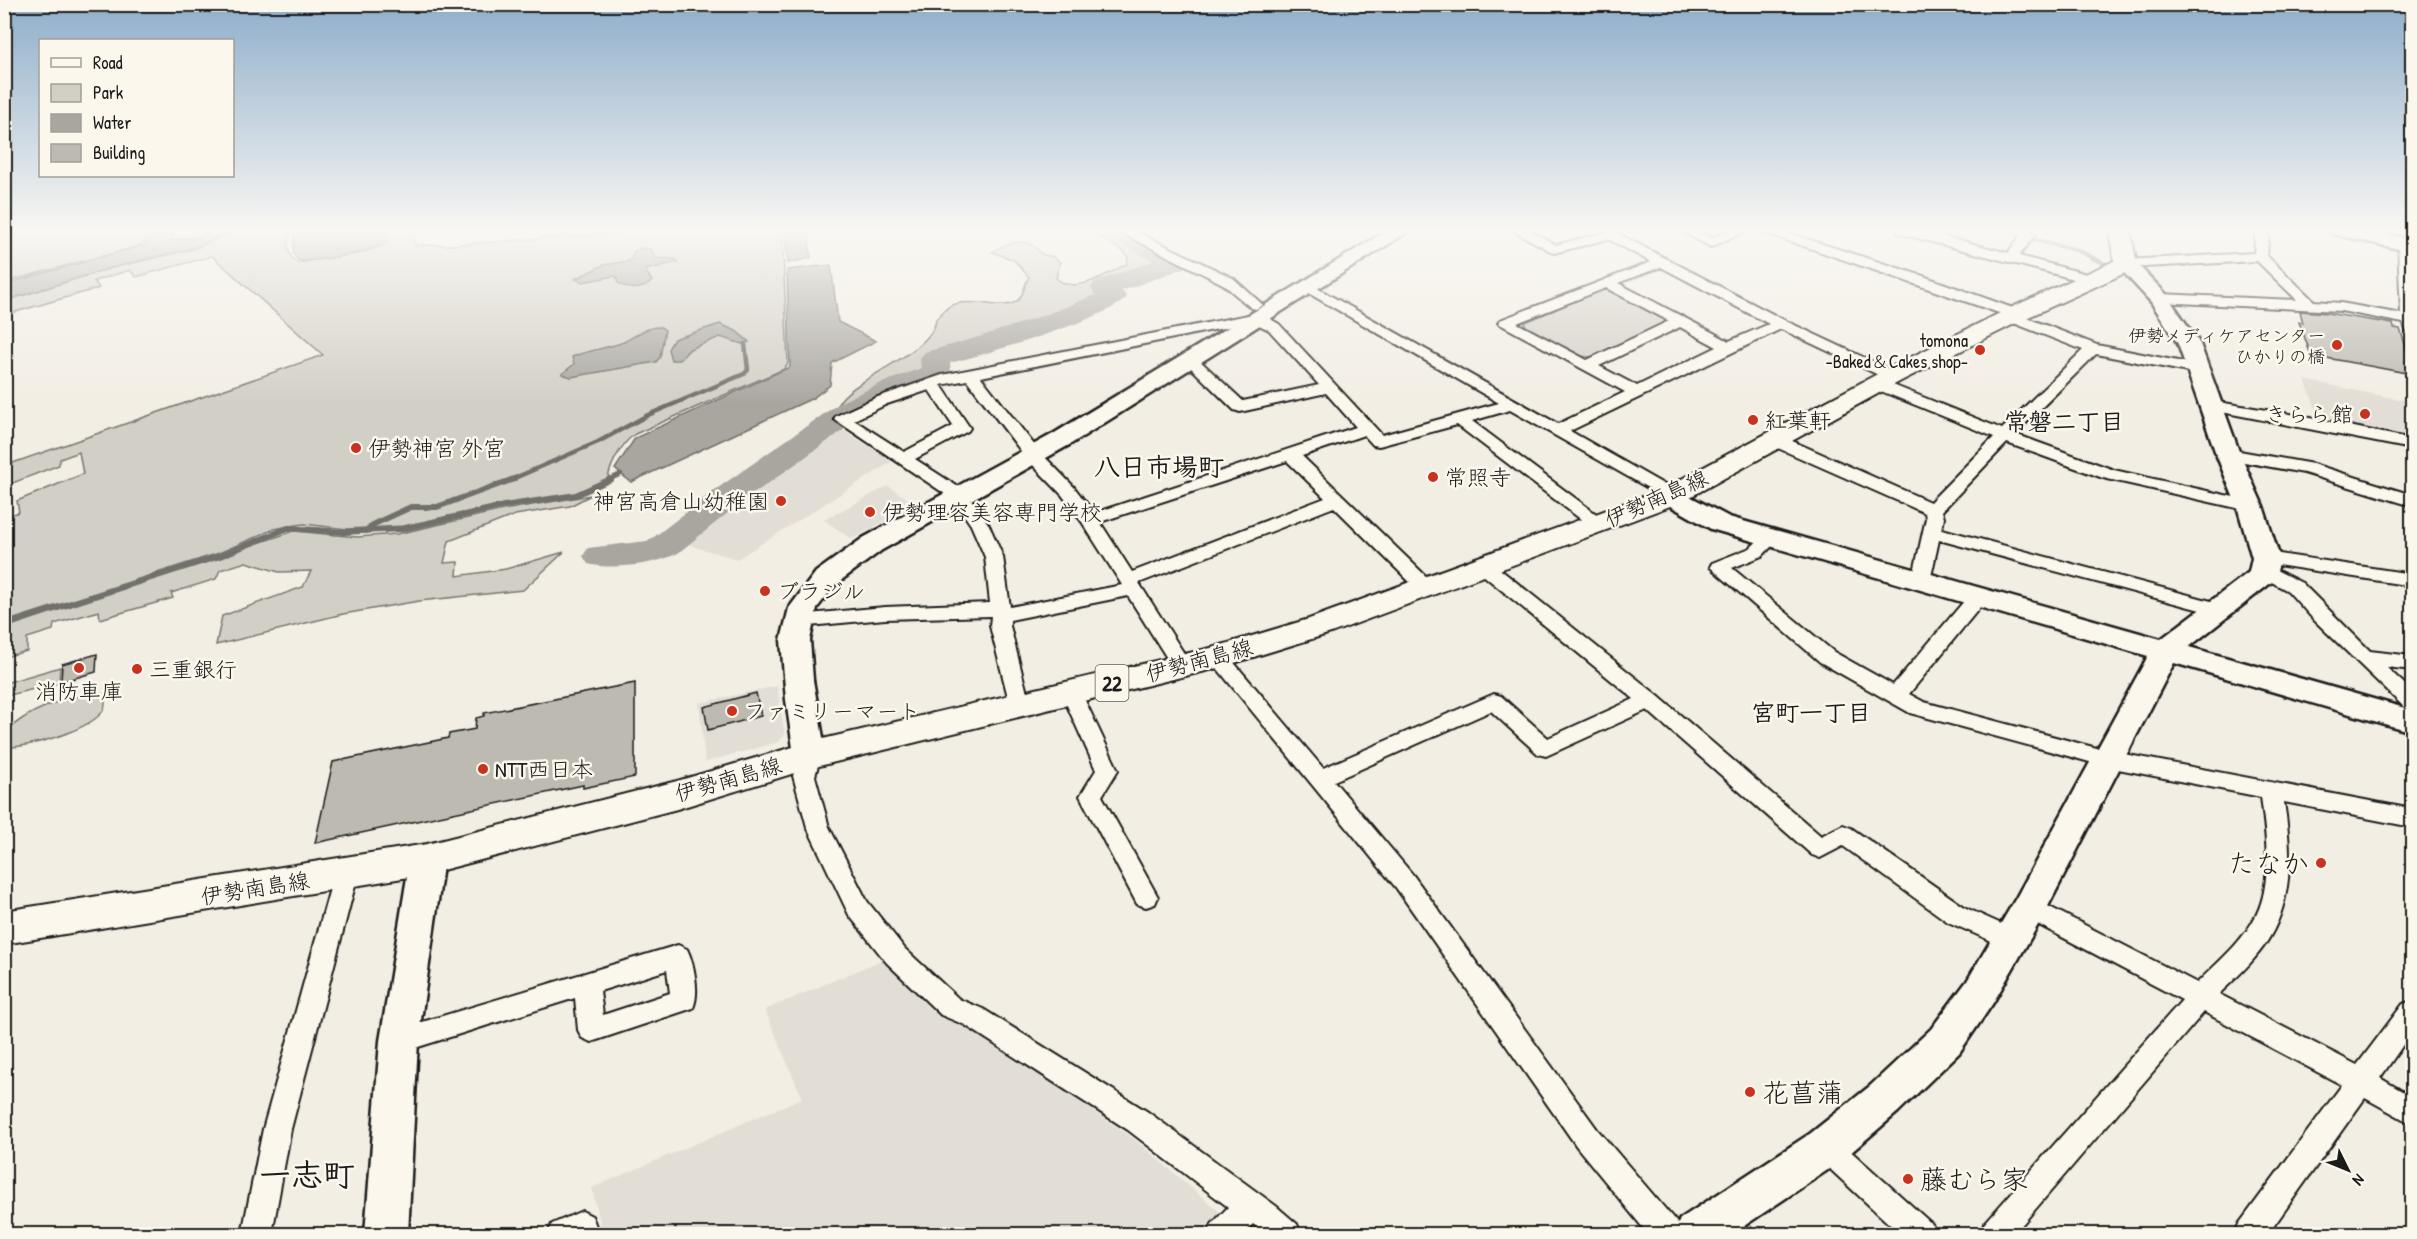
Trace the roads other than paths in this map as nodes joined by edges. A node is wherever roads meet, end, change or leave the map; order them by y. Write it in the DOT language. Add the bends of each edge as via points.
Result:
graph roads {
  1 [pos="1235,288"];
  2 [pos="1306,288"];
  3 [pos="1309,288"];
  4 [pos="1595,288"];
  5 [pos="1616,288"];
  6 [pos="1712,288"];
  7 [pos="1941,288"];
  8 [pos="2077,288"];
  9 [pos="2149,288"];
  10 [pos="2292,288"];
  11 [pos="2410,288"];
  12 [pos="2159,298"];
  13 [pos="2310,305"];
  14 [pos="1258,312"];
  15 [pos="2014,316"];
  16 [pos="1680,322"];
  17 [pos="1781,324"];
  18 [pos="2411,325"];
  19 [pos="1729,347"];
  20 [pos="2092,349"];
  21 [pos="1192,361"];
  22 [pos="1586,366"];
  23 [pos="2198,369"];
  24 [pos="971,374"];
  25 [pos="1885,380"];
  26 [pos="932,383"];
  27 [pos="1328,388"];
  28 [pos="1636,392"];
  29 [pos="1514,404"];
  30 [pos="2212,406"];
  31 [pos="1461,420"];
  32 [pos="1367,429"];
  33 [pos="1559,430"];
  34 [pos="2004,436"];
  35 [pos="1775,440"];
  36 [pos="2412,444"];
  37 [pos="1290,454"];
  38 [pos="2228,454"];
  39 [pos="1033,455"];
  40 [pos="903,459"];
  41 [pos="1671,495"];
  42 [pos="960,496"];
  43 [pos="1338,499"];
  44 [pos="2412,501"];
  45 [pos="2250,506"];
  46 [pos="1933,510"];
  47 [pos="1090,520"];
  48 [pos="1597,524"];
  49 [pos="1932,532"];
  50 [pos="1771,538"];
  51 [pos="2265,564"];
  52 [pos="1484,566"];
  53 [pos="2412,580"];
  54 [pos="1921,581"];
  55 [pos="1132,584"];
  56 [pos="1427,588"];
  57 [pos="1978,597"];
  58 [pos="2219,609"];
  59 [pos="1001,612"];
  60 [pos="798,621"];
  61 [pos="2166,650"];
  62 [pos="1218,657"];
  63 [pos="2364,657"];
  64 [pos="2412,663"];
  65 [pos="1182,666"];
  66 [pos="1071,692"];
  67 [pos="1896,697"];
  68 [pos="1650,700"];
  69 [pos="2412,703"];
  70 [pos="1020,705"];
  71 [pos="2412,721"];
  72 [pos="810,755"];
  73 [pos="2108,759"];
  74 [pos="1319,779"];
  75 [pos="2271,792"];
  76 [pos="2412,818"];
  77 [pos="427,859"];
  78 [pos="346,874"];
  79 [pos="1146,897"];
  80 [pos="2029,908"];
  81 [pos="4,928"];
  82 [pos="2010,939"];
  83 [pos="586,984"];
  84 [pos="2200,997"];
  85 [pos="2412,1012"];
  86 [pos="399,1041"];
  87 [pos="2361,1081"];
  88 [pos="2412,1111"];
  89 [pos="1826,1147"];
  90 [pos="1250,1206"];
  91 [pos="256,1234"];
  92 [pos="386,1234"];
  93 [pos="563,1234"];
  94 [pos="584,1234"];
  95 [pos="1223,1234"];
  96 [pos="1286,1234"];
  97 [pos="1668,1234"];
  98 [pos="1695,1234"];
  99 [pos="1922,1234"];
  100 [pos="1995,1234"];
  101 [pos="2250,1234"];
  1 -- 14 [label="street"];
  2 -- 14 [label="street"];
  3 -- 29 [label="street"];
  4 -- 22 [label="street" via="1505,323"];
  5 -- 16 [label="street"];
  6 -- 17 [label="street"];
  7 -- 15 [label="street"];
  8 -- 15 [label="main road, 伊勢南島線 / 22"];
  9 -- 12 [label="street"];
  10 -- 13 [label="street"];
  11 -- 18 [label="street"];
  12 -- 13 [label="street"];
  12 -- 23 [label="street" via="2189,344"];
  13 -- 18 [label="street" via="2341,307"];
  14 -- 21 [label="street"];
  14 -- 24 [label="street" via="1238,320"];
  14 -- 27 [label="street"];
  15 -- 20 [label="street"];
  15 -- 25 [label="main road, 伊勢南島線 / 22"];
  16 -- 19 [label="street"];
  16 -- 22 [label="street"];
  17 -- 19 [label="street"];
  17 -- 25 [label="street"];
  19 -- 28 [label="street"];
  20 -- 23 [label="street"];
  20 -- 34 [label="street"];
  21 -- 27 [label="street" via="1240,407"];
  21 -- 39 [label="street"];
  22 -- 28 [label="street"];
  23 -- 30 [label="street"];
  24 -- 26 [label="street"];
  24 -- 39 [label="street"];
  25 -- 34 [label="street"];
  25 -- 35 [label="main road, 伊勢南島線 / 22"];
  26 -- 40 [label="street" via="962,428"];
  26 -- 40 [label="street" via="842,419"];
  27 -- 32 [label="street"];
  28 -- 33 [label="street"];
  29 -- 31 [label="street"];
  29 -- 33 [label="street"];
  30 -- 36 [label="street"];
  30 -- 38 [label="street"];
  31 -- 32 [label="street" via="1379,441"];
  31 -- 48 [label="street"];
  32 -- 37 [label="street"];
  33 -- 41 [label="street"];
  34 -- 45 [label="street" via="2109,474"];
  34 -- 46 [label="street"];
  35 -- 41 [label="main road, 伊勢南島線 / 22"];
  35 -- 46 [label="street"];
  37 -- 43 [label="street"];
  37 -- 47 [label="street"];
  38 -- 44 [label="street" via="2307,468"];
  38 -- 45 [label="street"];
  39 -- 42 [label="street"];
  39 -- 47 [label="street"];
  40 -- 42 [label="street"];
  41 -- 48 [label="main road, 伊勢南島線 / 22"];
  41 -- 50 [label="street" via="1720,523"];
  42 -- 59 [label="street" via="980,525 994,557"];
  42 -- 60 [label="street" via="852,556 818,586"];
  43 -- 55 [label="street" via="1221,542"];
  43 -- 56 [label="street"];
  45 -- 51 [label="street"];
  46 -- 49 [label="street"];
  47 -- 55 [label="street"];
  48 -- 52 [label="main road, 伊勢南島線 / 22"];
  49 -- 54 [label="street"];
  49 -- 58 [label="street"];
  50 -- 54 [label="street"];
  50 -- 67 [label="street" via="1756,552 1719,567 1827,657"];
  51 -- 53 [label="street"];
  51 -- 58 [label="street" via="2262,576"];
  51 -- 63 [label="street" via="2295,587"];
  52 -- 56 [label="main road, 伊勢南島線 / 22"];
  52 -- 68 [label="street"];
  54 -- 57 [label="street"];
  55 -- 59 [label="street"];
  55 -- 65 [label="street"];
  56 -- 62 [label="main road, 伊勢南島線 / 22"];
  57 -- 61 [label="street"];
  57 -- 67 [label="street"];
  58 -- 61 [label="street"];
  59 -- 60 [label="street" via="885,613"];
  59 -- 70 [label="street" via="1000,626"];
  60 -- 72 [label="street" via="796,659"];
  61 -- 71 [label="street"];
  61 -- 73 [label="street"];
  62 -- 65 [label="main road, 伊勢南島線 / 22"];
  62 -- 74 [label="street"];
  63 -- 64 [label="street"];
  63 -- 69 [label="street"];
  65 -- 66 [label="main road, 伊勢南島線 / 22"];
  66 -- 70 [label="main road, 伊勢南島線 / 22"];
  66 -- 79 [label="street" via="1107,770 1091,796"];
  67 -- 73 [label="street" via="1917,708 1964,722"];
  68 -- 74 [label="street" via="1546,748 1494,701"];
  68 -- 82 [label="street" via="1820,849 1843,834 1957,915"];
  70 -- 72 [label="main road, 伊勢南島線 / 22"];
  72 -- 77 [label="main road, 伊勢南島線 / 22" via="677,795"];
  72 -- 90 [label="street" via="804,776 818,827 858,908 896,956 950,1007 974,1017 1138,1121"];
  73 -- 75 [label="street"];
  73 -- 80 [label="street"];
  74 -- 97 [label="street" via="1405,882 1587,1138"];
  75 -- 76 [label="street"];
  75 -- 84 [label="street" via="2277,821 2270,912 2244,952"];
  77 -- 78 [label="main road, 伊勢南島線 / 22"];
  77 -- 86 [label="street"];
  78 -- 81 [label="main road, 伊勢南島線 / 22"];
  78 -- 91 [label="street" via="277,1129"];
  80 -- 82 [label="street"];
  80 -- 84 [label="street"];
  82 -- 89 [label="street" via="1980,992 1945,1041 1884,1100"];
  83 -- 86 [label="street"];
  84 -- 87 [label="street"];
  84 -- 100 [label="street"];
  85 -- 87 [label="street"];
  86 -- 92 [label="street"];
  87 -- 88 [label="street"];
  87 -- 101 [label="street"];
  89 -- 98 [label="street"];
  89 -- 99 [label="street"];
  90 -- 95 [label="street"];
  90 -- 96 [label="street"];
  93 -- 94 [label="street" via="582,1226"];
}
